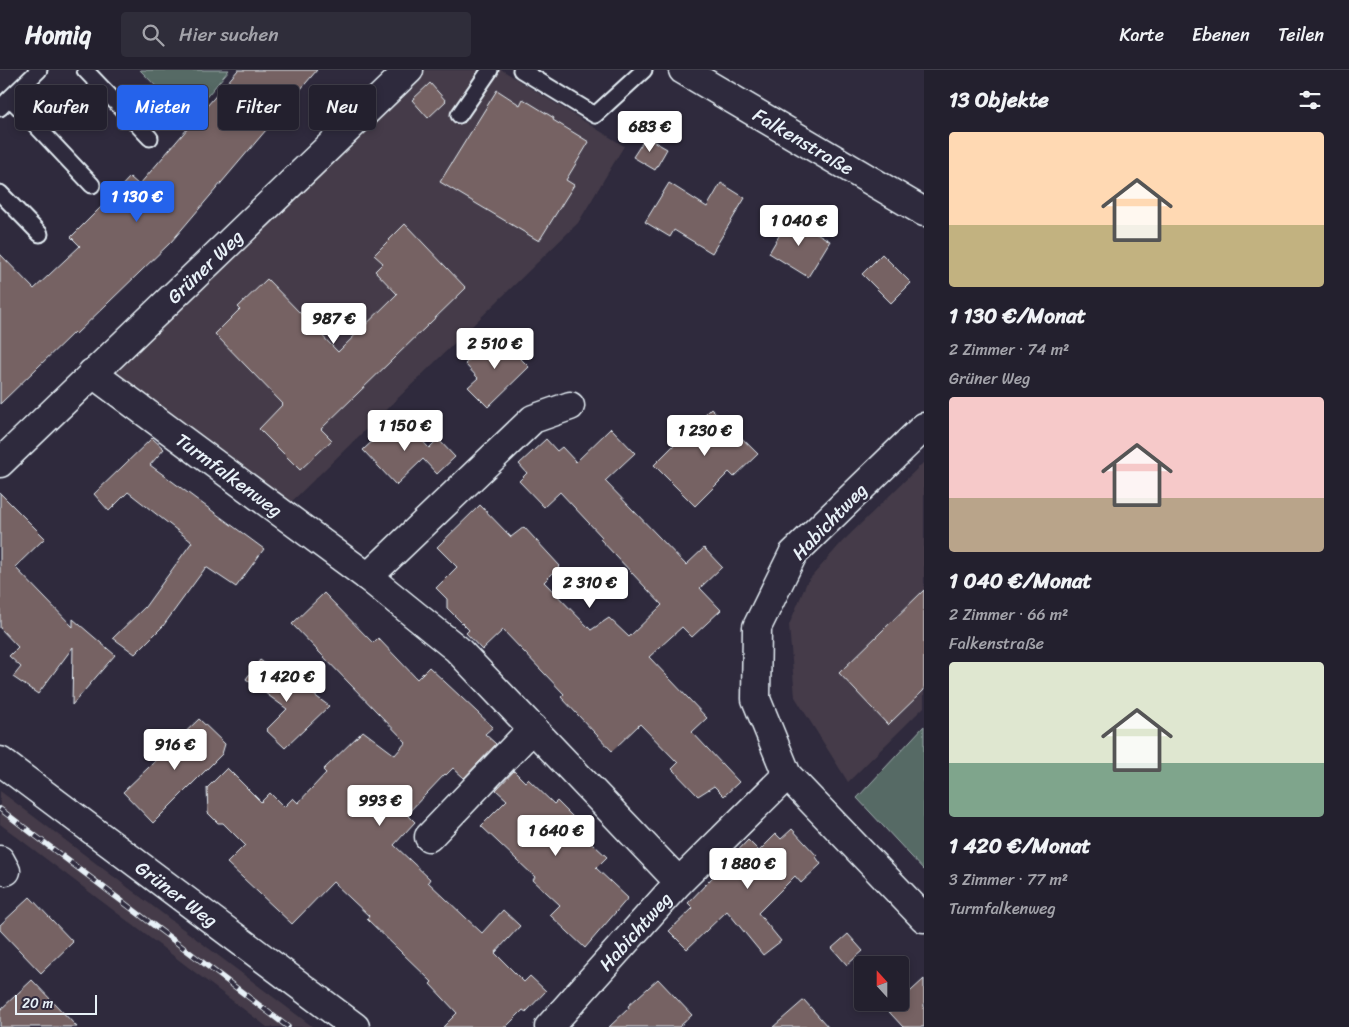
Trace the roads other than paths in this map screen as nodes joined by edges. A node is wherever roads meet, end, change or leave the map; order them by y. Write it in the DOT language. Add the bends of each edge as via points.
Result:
graph roads {
  1 [pos="39,70"];
  2 [pos="84,70"];
  3 [pos="409,70"];
  4 [pos="490,70"];
  5 [pos="521,70"];
  6 [pos="644,70"];
  7 [pos="683,70"];
  8 [pos="5,103"];
  9 [pos="459,115"];
  10 [pos="150,138"];
  11 [pos="92,185"];
  12 [pos="0,193"];
  13 [pos="924,212"];
  14 [pos="40,234"];
  15 [pos="92,374"];
  16 [pos="570,406"];
  17 [pos="924,426"];
  18 [pos="0,463"];
  19 [pos="368,577"];
  20 [pos="534,728"];
  21 [pos="0,761"];
  22 [pos="787,775"];
  23 [pos="429,837"];
  24 [pos="679,882"];
  25 [pos="924,918"];
  26 [pos="355,1027"];
  27 [pos="549,1027"];
  1 -- 8 [label="lane"];
  2 -- 10 [label="lane"];
  3 -- 15 [label="street, Grüner Weg"];
  4 -- 9 [label="lane"];
  5 -- 6 [label="lane" via="595,115"];
  7 -- 13 [label="street, Falkenstraße"];
  8 -- 11 [label="lane"];
  12 -- 14 [label="lane"];
  15 -- 18 [label="street, Grüner Weg"];
  15 -- 19 [label="street, Turmfalkenweg"];
  16 -- 19 [label="street" via="533,418"];
  17 -- 22 [label="street, Habichtweg" via="793,554 757,626 756,699"];
  19 -- 20 [label="street, Turmfalkenweg" via="457,649"];
  20 -- 23 [label="street"];
  20 -- 24 [label="street, Turmfalkenweg"];
  21 -- 26 [label="street, Grüner Weg"];
  22 -- 24 [label="street, Habichtweg"];
  22 -- 25 [label="street, Habichtweg"];
  24 -- 27 [label="street, Habichtweg"];
}
